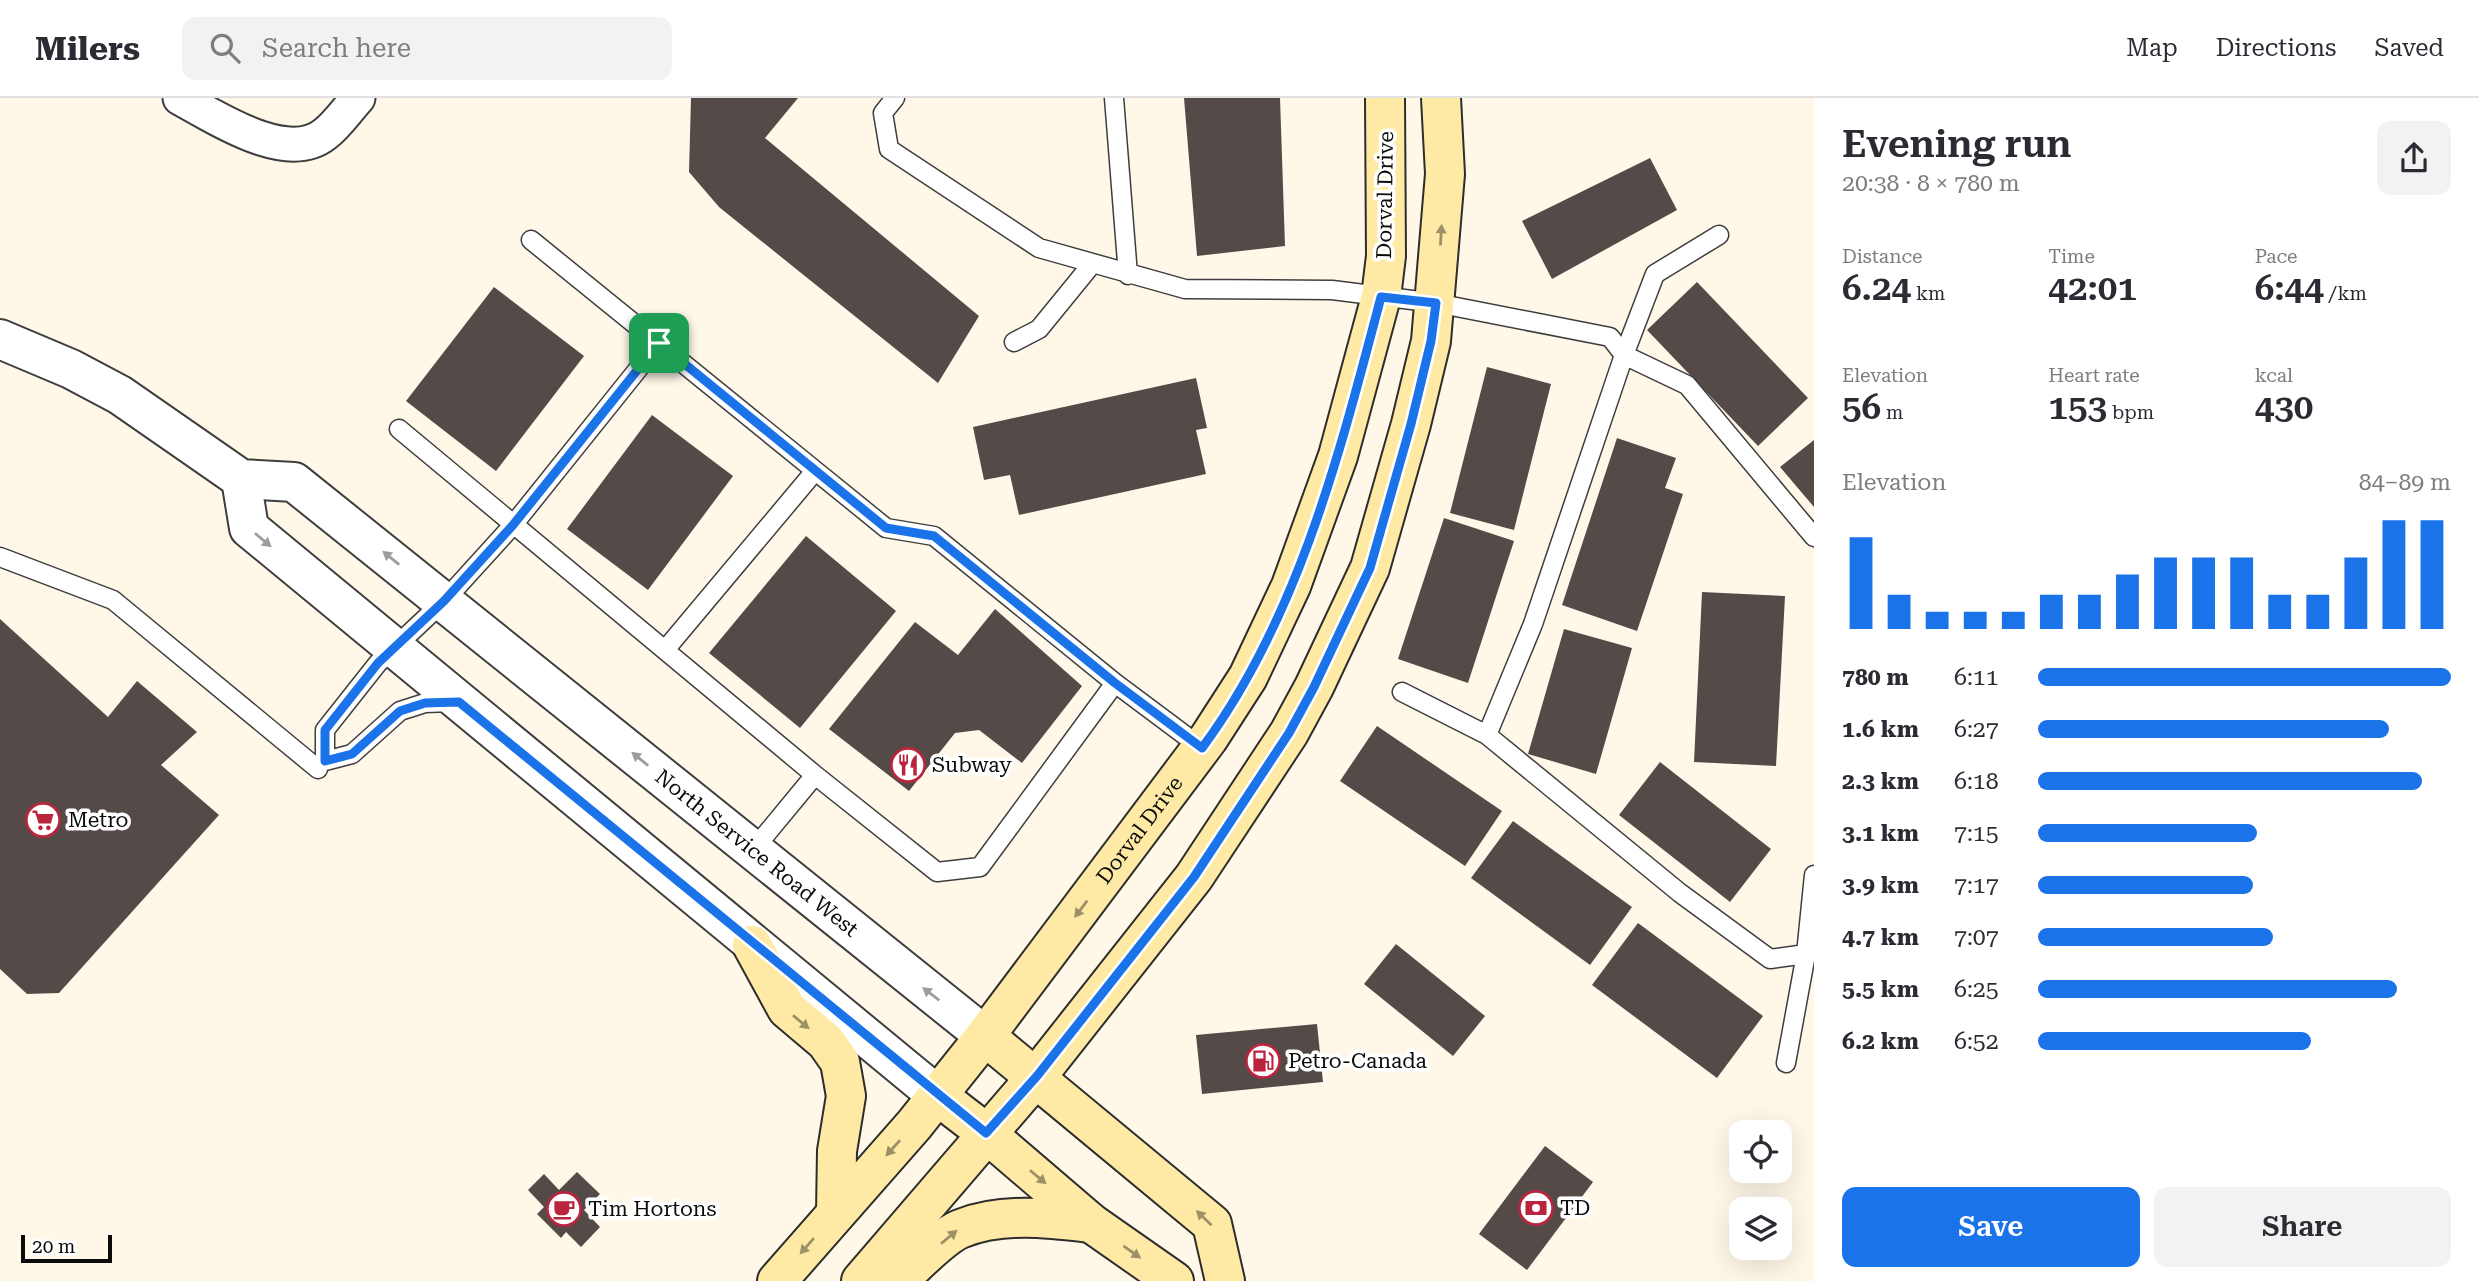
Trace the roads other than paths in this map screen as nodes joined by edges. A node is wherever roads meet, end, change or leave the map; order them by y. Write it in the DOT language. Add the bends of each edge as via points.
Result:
graph roads {
  1 [pos="180,98"];
  2 [pos="358,98"];
  3 [pos="895,98"];
  4 [pos="1114,98"];
  5 [pos="1385,98"];
  6 [pos="1441,98"];
  7 [pos="1719,235"];
  8 [pos="531,240"];
  9 [pos="1092,264"];
  10 [pos="1128,275"];
  11 [pos="1381,297"];
  12 [pos="1436,303"];
  13 [pos="0,339"];
  14 [pos="1014,342"];
  15 [pos="659,343"];
  16 [pos="1624,355"];
  17 [pos="399,429"];
  18 [pos="815,471"];
  19 [pos="241,478"];
  20 [pos="513,525"];
  21 [pos="1814,537"];
  22 [pos="0,557"];
  23 [pos="444,601"];
  24 [pos="394,648"];
  25 [pos="665,650"];
  26 [pos="1115,683"];
  27 [pos="1402,692"];
  28 [pos="459,702"];
  29 [pos="1487,735"];
  30 [pos="1202,748"];
  31 [pos="318,769"];
  32 [pos="815,775"];
  33 [pos="753,850"];
  34 [pos="1814,875"];
  35 [pos="752,944"];
  36 [pos="1806,954"];
  37 [pos="985,1036"];
  38 [pos="1786,1063"];
  39 [pos="1037,1076"];
  40 [pos="938,1096"];
  41 [pos="986,1133"];
  42 [pos="836,1212"];
  43 [pos="1091,1223"];
  44 [pos="777,1281"];
  45 [pos="860,1281"];
  46 [pos="897,1281"];
  47 [pos="1174,1281"];
  48 [pos="1225,1281"];
  1 -- 2 [label="street" via="277,144 324,136"];
  3 -- 9 [label="lane" via="883,113 889,149 1039,248"];
  4 -- 10 [label="lane"];
  5 -- 11 [label="main road, Dorval Drive" via="1386,256"];
  12 -- 6 [label="main road, one-way" via="1445,174"];
  7 -- 16 [label="lane" via="1655,274"];
  8 -- 15 [label="lane"];
  9 -- 10 [label="lane"];
  9 -- 14 [label="lane" via="1039,328"];
  10 -- 11 [label="lane" via="1194,292 1332,290"];
  11 -- 12 [label="lane"];
  11 -- 30 [label="main road, Dorval Drive" via="1338,456 1291,586 1248,677"];
  12 -- 16 [label="lane" via="1610,337"];
  12 -- 39 [label="main road" via="1411,424 1370,568 1314,687 1194,877"];
  13 -- 19 [label="street" via="120,395"];
  15 -- 18 [label="lane"];
  15 -- 20 [label="lane"];
  16 -- 21 [label="lane" via="1686,385"];
  16 -- 29 [label="lane" via="1533,624"];
  17 -- 20 [label="lane"];
  18 -- 25 [label="lane"];
  18 -- 26 [label="lane" via="886,528 934,536"];
  23 -- 19 [label="street, North Service Road West, one-way" via="294,482"];
  19 -- 24 [label="street, one-way" via="249,528"];
  20 -- 23 [label="lane"];
  20 -- 25 [label="lane"];
  22 -- 31 [label="lane" via="113,600"];
  23 -- 24 [label="lane"];
  33 -- 23 [label="street, North Service Road West, one-way"];
  24 -- 28 [label="street"];
  24 -- 28 [label="lane" via="325,730 325,761 352,754 400,711 425,703"];
  25 -- 32 [label="lane"];
  26 -- 30 [label="lane"];
  26 -- 32 [label="lane" via="980,867 937,872"];
  27 -- 29 [label="lane"];
  28 -- 35 [label="street"];
  29 -- 36 [label="lane" via="1680,893 1770,959"];
  30 -- 37 [label="main road, Dorval Drive, one-way"];
  32 -- 33 [label="lane"];
  37 -- 33 [label="street, North Service Road West, one-way"];
  34 -- 36 [label="lane"];
  35 -- 40 [label="street"];
  35 -- 42 [label="main road, one-way" via="787,1009 826,1042 840,1062 846,1096 837,1151"];
  36 -- 38 [label="lane"];
  37 -- 39 [label="main road, North Service Road West"];
  37 -- 40 [label="main road, Dorval Drive"];
  39 -- 41 [label="main road"];
  48 -- 39 [label="main road, North Service Road West, one-way" via="1212,1224"];
  40 -- 41 [label="main road"];
  40 -- 42 [label="main road, Dorval Drive, one-way"];
  41 -- 43 [label="main road, one-way"];
  41 -- 45 [label="main road"];
  42 -- 44 [label="main road, Dorval Drive, one-way"];
  46 -- 43 [label="main road, one-way" via="958,1229 992,1221 1042,1218"];
  43 -- 47 [label="main road, one-way"];
}
